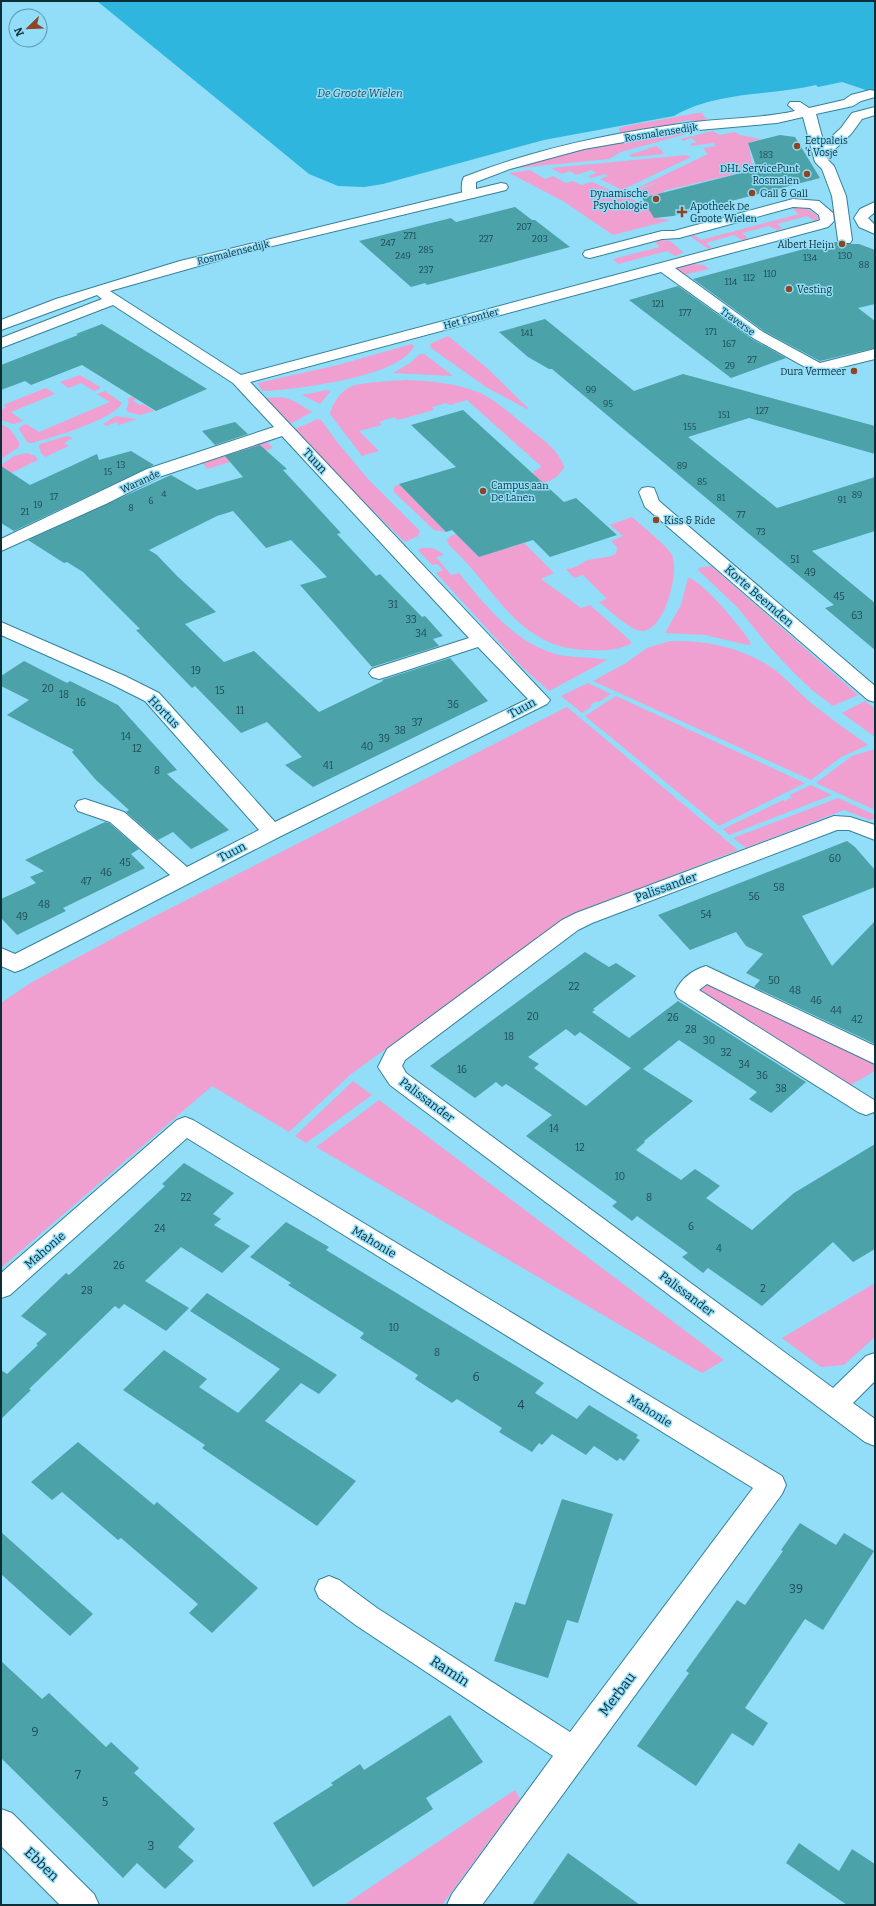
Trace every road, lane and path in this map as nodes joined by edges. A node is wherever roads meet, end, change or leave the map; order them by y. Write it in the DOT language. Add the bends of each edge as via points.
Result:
graph roads {
  1 [pos="873,99"];
  2 [pos="852,100"];
  3 [pos="792,104"];
  4 [pos="875,111"];
  5 [pos="806,113"];
  6 [pos="857,116"];
  7 [pos="777,120"];
  8 [pos="815,138"];
  9 [pos="819,151"];
  10 [pos="500,187"];
  11 [pos="469,195"];
  12 [pos="875,206"];
  13 [pos="826,213"];
  14 [pos="842,213"];
  15 [pos="862,214"];
  16 [pos="875,230"];
  17 [pos="674,235"];
  18 [pos="845,240"];
  19 [pos="590,254"];
  20 [pos="702,255"];
  21 [pos="663,266"];
  22 [pos="721,269"];
  23 [pos="99,290"];
  24 [pos="113,300"];
  25 [pos="1,324"];
  26 [pos="1,343"];
  27 [pos="875,354"];
  28 [pos="239,380"];
  29 [pos="285,429"];
  30 [pos="648,492"];
  31 [pos="1,546"];
  32 [pos="1,628"];
  33 [pos="20,636"];
  34 [pos="481,640"];
  35 [pos="1,648"];
  36 [pos="379,673"];
  37 [pos="875,696"];
  38 [pos="85,806"];
  39 [pos="272,832"];
  40 [pos="875,833"];
  41 [pos="185,877"];
  42 [pos="1,956"];
  43 [pos="875,1056"];
  44 [pos="866,1106"];
  45 [pos="1,1288"];
  46 [pos="875,1364"];
  47 [pos="834,1404"];
  48 [pos="875,1434"];
  49 [pos="772,1485"];
  50 [pos="328,1589"];
  51 [pos="574,1752"];
  52 [pos="1,1824"];
  53 [pos="83,1905"];
  54 [pos="463,1905"];
  1 -- 2 [label="street, Rosmalensedijk"];
  2 -- 5 [label="street, Rosmalensedijk"];
  2 -- 6 [label="street"];
  3 -- 5 [label="street"];
  4 -- 6 [label="street"];
  5 -- 7 [label="street, Rosmalensedijk"];
  5 -- 8 [label="street" via="809,114"];
  6 -- 9 [label="street" via="829,147"];
  7 -- 8 [label="street"];
  7 -- 11 [label="street, Rosmalensedijk" via="687,127 554,152 505,166 469,180"];
  8 -- 9 [label="street"];
  9 -- 14 [label="street" via="839,196"];
  10 -- 11 [label="street, Rosmalensedijk"];
  11 -- 23 [label="street, Rosmalensedijk" via="335,225 187,263"];
  12 -- 15 [label="street"];
  13 -- 14 [label="street"];
  13 -- 17 [label="street" via="814,204 793,203"];
  13 -- 20 [label="street, Het Frontier" via="827,221 823,224"];
  14 -- 15 [label="street"];
  14 -- 18 [label="street"];
  15 -- 16 [label="street" via="862,223"];
  17 -- 19 [label="street" via="662,235"];
  17 -- 20 [label="street"];
  20 -- 21 [label="street, Het Frontier"];
  20 -- 22 [label="street"];
  21 -- 27 [label="street, Traverse" via="758,335 818,368"];
  21 -- 28 [label="street, Het Frontier"];
  23 -- 24 [label="street, Tuun"];
  23 -- 25 [label="street, Rosmalensedijk"];
  24 -- 26 [label="street"];
  24 -- 28 [label="street, Tuun"];
  28 -- 29 [label="street, Tuun"];
  29 -- 31 [label="street, Warande" via="153,473"];
  29 -- 34 [label="street, Tuun"];
  30 -- 37 [label="street, Korte Beemden" via="651,503"];
  32 -- 33 [label="street, Hortus"];
  33 -- 35 [label="street"];
  33 -- 39 [label="street, Hortus" via="152,697"];
  34 -- 36 [label="street"];
  34 -- 39 [label="street, Tuun" via="540,700"];
  38 -- 41 [label="street" via="118,816"];
  39 -- 41 [label="street, Tuun"];
  40 -- 47 [label="street, Palissander" via="854,824 834,823 584,918 570,925 395,1055 390,1066 398,1080"];
  41 -- 42 [label="street, Tuun" via="14,964"];
  43 -- 44 [label="street" via="706,974 689,986 686,992"];
  45 -- 49 [label="street, Mahonie" via="185,1126"];
  46 -- 47 [label="street"];
  47 -- 48 [label="street, Palissander"];
  49 -- 51 [label="street, Merbau"];
  50 -- 51 [label="street, Ramin"];
  51 -- 54 [label="street, Merbau"];
  52 -- 53 [label="street, Ebben"];
}
